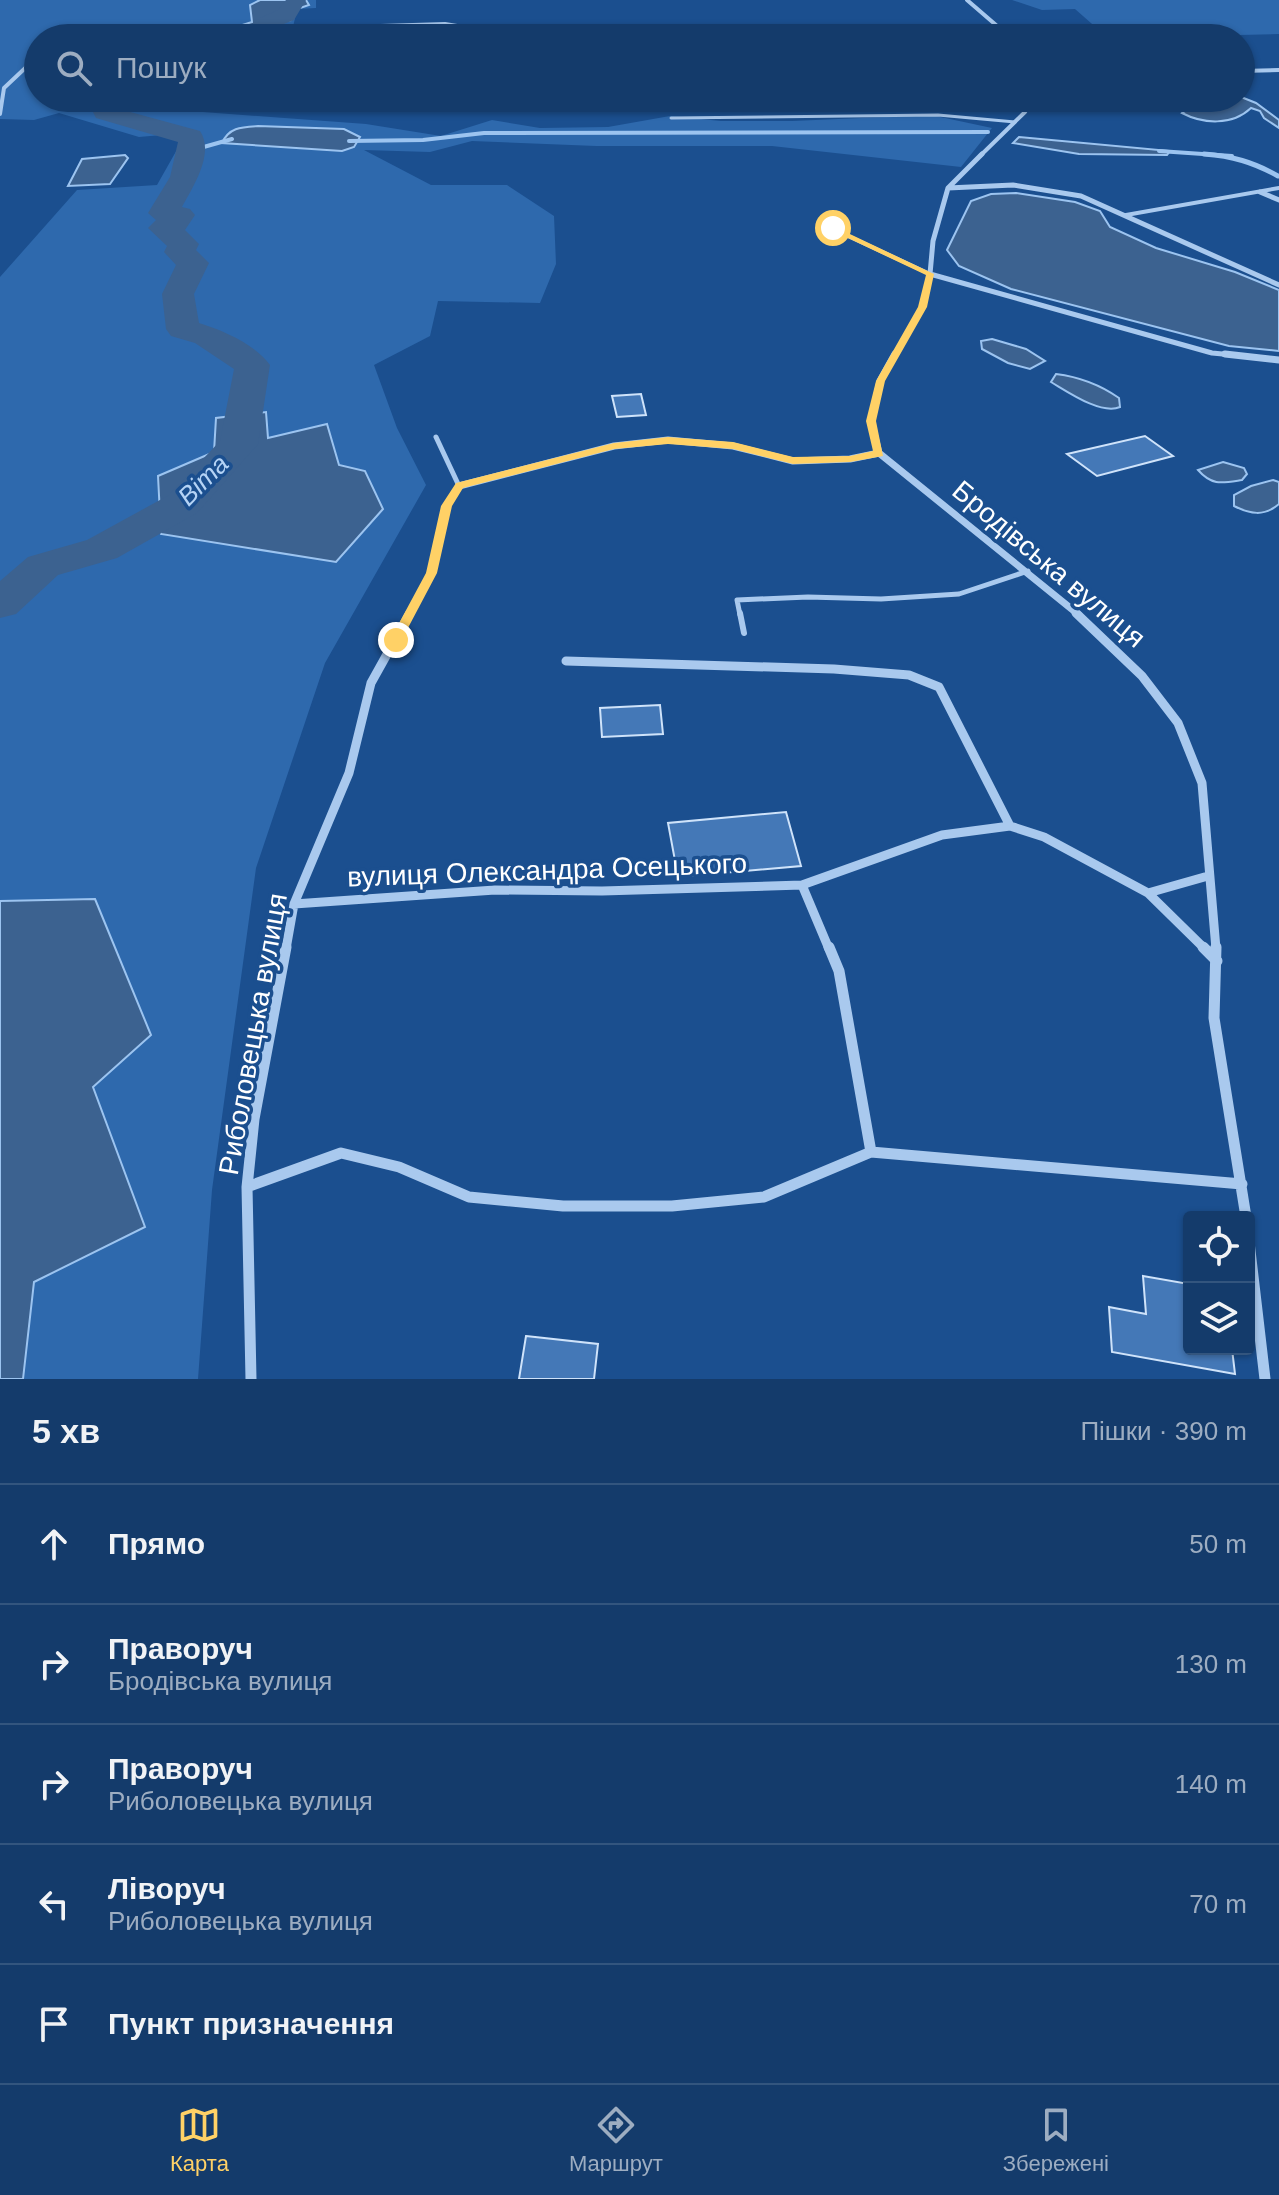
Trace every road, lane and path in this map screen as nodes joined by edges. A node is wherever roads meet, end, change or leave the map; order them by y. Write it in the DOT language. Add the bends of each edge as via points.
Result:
graph roads {
  1 [pos="967,0"];
  2 [pos="994,24"];
  3 [pos="24,69"];
  4 [pos="1279,70"];
  5 [pos="1255,71"];
  6 [pos="1023,112"];
  7 [pos="0,114"];
  8 [pos="671,118"];
  9 [pos="1015,122"];
  10 [pos="948,188"];
  11 [pos="1279,188"];
  12 [pos="1260,192"];
  13 [pos="1279,200"];
  14 [pos="1126,215"];
  15 [pos="820,223"];
  16 [pos="930,274"];
  17 [pos="1279,285"];
  18 [pos="1279,360"];
  19 [pos="436,437"];
  20 [pos="879,453"];
  21 [pos="459,486"];
  22 [pos="1028,571"];
  23 [pos="744,633"];
  24 [pos="566,661"];
  25 [pos="1010,826"];
  26 [pos="1208,876"];
  27 [pos="802,885"];
  28 [pos="1148,893"];
  29 [pos="294,904"];
  30 [pos="1217,961"];
  31 [pos="871,1152"];
  32 [pos="1242,1184"];
  33 [pos="247,1187"];
  34 [pos="1245,1211"];
  35 [pos="1254,1283"];
  36 [pos="251,1379"];
  37 [pos="1265,1379"];
  1 -- 2 [label="street"];
  3 -- 7 [label="street" via="4,88"];
  4 -- 5 [label="street"];
  6 -- 9 [label="street"];
  8 -- 9 [label="lane" via="938,115"];
  9 -- 10 [label="street"];
  10 -- 14 [label="street" via="1049,189"];
  10 -- 16 [label="street"];
  11 -- 12 [label="lane"];
  12 -- 13 [label="street"];
  12 -- 14 [label="lane"];
  14 -- 17 [label="street"];
  15 -- 16 [label="lane"];
  16 -- 18 [label="street" via="1212,353"];
  16 -- 20 [label="street" via="922,307 880,381 871,421"];
  19 -- 21 [label="lane"];
  20 -- 21 [label="street" via="793,461 733,446 668,440 614,446"];
  20 -- 22 [label="street, Бродівська вулиця"];
  21 -- 29 [label="street, Риболовецька вулиця" via="447,506 432,573 371,683 349,773"];
  22 -- 23 [label="lane" via="959,594 737,600"];
  22 -- 26 [label="street, Бродівська вулиця" via="1122,655 1178,723 1202,783"];
  24 -- 25 [label="street" via="909,675 939,687"];
  25 -- 27 [label="street, вулиця Олександра Осецького" via="942,835"];
  25 -- 28 [label="street, вулиця Олександра Осецького" via="1044,837"];
  26 -- 28 [label="street"];
  26 -- 30 [label="street, Бродівська вулиця"];
  27 -- 29 [label="street, вулиця Олександра Осецького" via="495,890"];
  27 -- 31 [label="street" via="839,971"];
  28 -- 30 [label="street, вулиця Олександра Осецького"];
  29 -- 33 [label="street, Риболовецька вулиця" via="254,1119"];
  30 -- 32 [label="street, Бродівська вулиця" via="1214,1018"];
  31 -- 32 [label="street"];
  31 -- 33 [label="street" via="764,1197 672,1206 563,1206 469,1197 399,1167 341,1153"];
  32 -- 34 [label="street, Бродівська вулиця"];
  33 -- 36 [label="street, Риболовецька вулиця"];
  35 -- 37 [label="street"];
}
